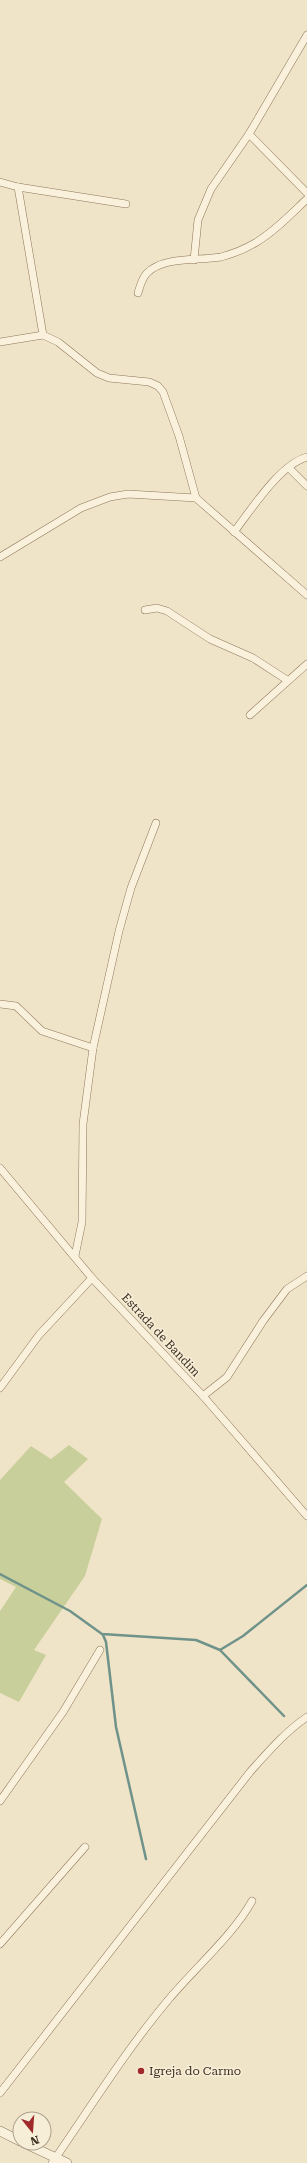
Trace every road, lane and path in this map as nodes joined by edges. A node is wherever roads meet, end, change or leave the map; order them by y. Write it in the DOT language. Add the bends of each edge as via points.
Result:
graph roads {
  1 [pos="307,35"];
  2 [pos="249,134"];
  3 [pos="0,182"];
  4 [pos="18,187"];
  5 [pos="307,193"];
  6 [pos="307,200"];
  7 [pos="126,204"];
  8 [pos="194,260"];
  9 [pos="138,293"];
  10 [pos="43,334"];
  11 [pos="0,342"];
  12 [pos="307,458"];
  13 [pos="289,468"];
  14 [pos="307,486"];
  15 [pos="196,498"];
  16 [pos="234,532"];
  17 [pos="0,557"];
  18 [pos="307,595"];
  19 [pos="145,610"];
  20 [pos="307,664"];
  21 [pos="288,680"];
  22 [pos="250,715"];
  23 [pos="156,823"];
  24 [pos="0,1004"];
  25 [pos="93,1048"];
  26 [pos="0,1168"];
  27 [pos="75,1256"];
  28 [pos="307,1276"];
  29 [pos="92,1278"];
  30 [pos="0,1388"];
  31 [pos="203,1396"];
  32 [pos="307,1516"];
  33 [pos="100,1650"];
  34 [pos="307,1717"];
  35 [pos="0,1801"];
  36 [pos="85,1847"];
  37 [pos="252,1902"];
  38 [pos="0,1944"];
  39 [pos="0,2093"];
  40 [pos="0,2131"];
  41 [pos="12,2137"];
  42 [pos="37,2151"];
  43 [pos="54,2161"];
  44 [pos="67,2163"];
  1 -- 2 [label="street"];
  2 -- 5 [label="street"];
  2 -- 8 [label="street" via="201,208"];
  3 -- 4 [label="street"];
  4 -- 7 [label="street"];
  4 -- 10 [label="street"];
  6 -- 8 [label="street" via="255,243 222,256"];
  8 -- 9 [label="street" via="155,267 146,274"];
  10 -- 11 [label="street"];
  10 -- 15 [label="street" via="58,342 97,373 109,378 149,382 164,392"];
  12 -- 13 [label="street" via="301,459"];
  13 -- 14 [label="street"];
  13 -- 16 [label="street" via="277,478"];
  15 -- 16 [label="street"];
  15 -- 17 [label="street" via="128,494 110,498 81,508"];
  16 -- 18 [label="street"];
  19 -- 21 [label="street" via="157,608 167,611 210,639 253,658"];
  20 -- 21 [label="street"];
  21 -- 22 [label="street"];
  23 -- 25 [label="street" via="131,888"];
  24 -- 25 [label="street" via="16,1006 42,1031"];
  25 -- 27 [label="street" via="83,1124 82,1222"];
  26 -- 27 [label="street, Estrada de Bandim"];
  27 -- 29 [label="street, Estrada de Bandim"];
  28 -- 31 [label="street" via="287,1289 227,1377"];
  29 -- 30 [label="street" via="39,1335"];
  29 -- 31 [label="street, Estrada de Bandim"];
  31 -- 32 [label="street, Estrada de Bandim"];
  33 -- 35 [label="street" via="63,1712"];
  34 -- 39 [label="street" via="278,1742 250,1772"];
  36 -- 38 [label="street"];
  37 -- 43 [label="street" via="142,2034"];
  40 -- 41 [label="street"];
  42 -- 43 [label="street"];
  43 -- 44 [label="street"];
}
